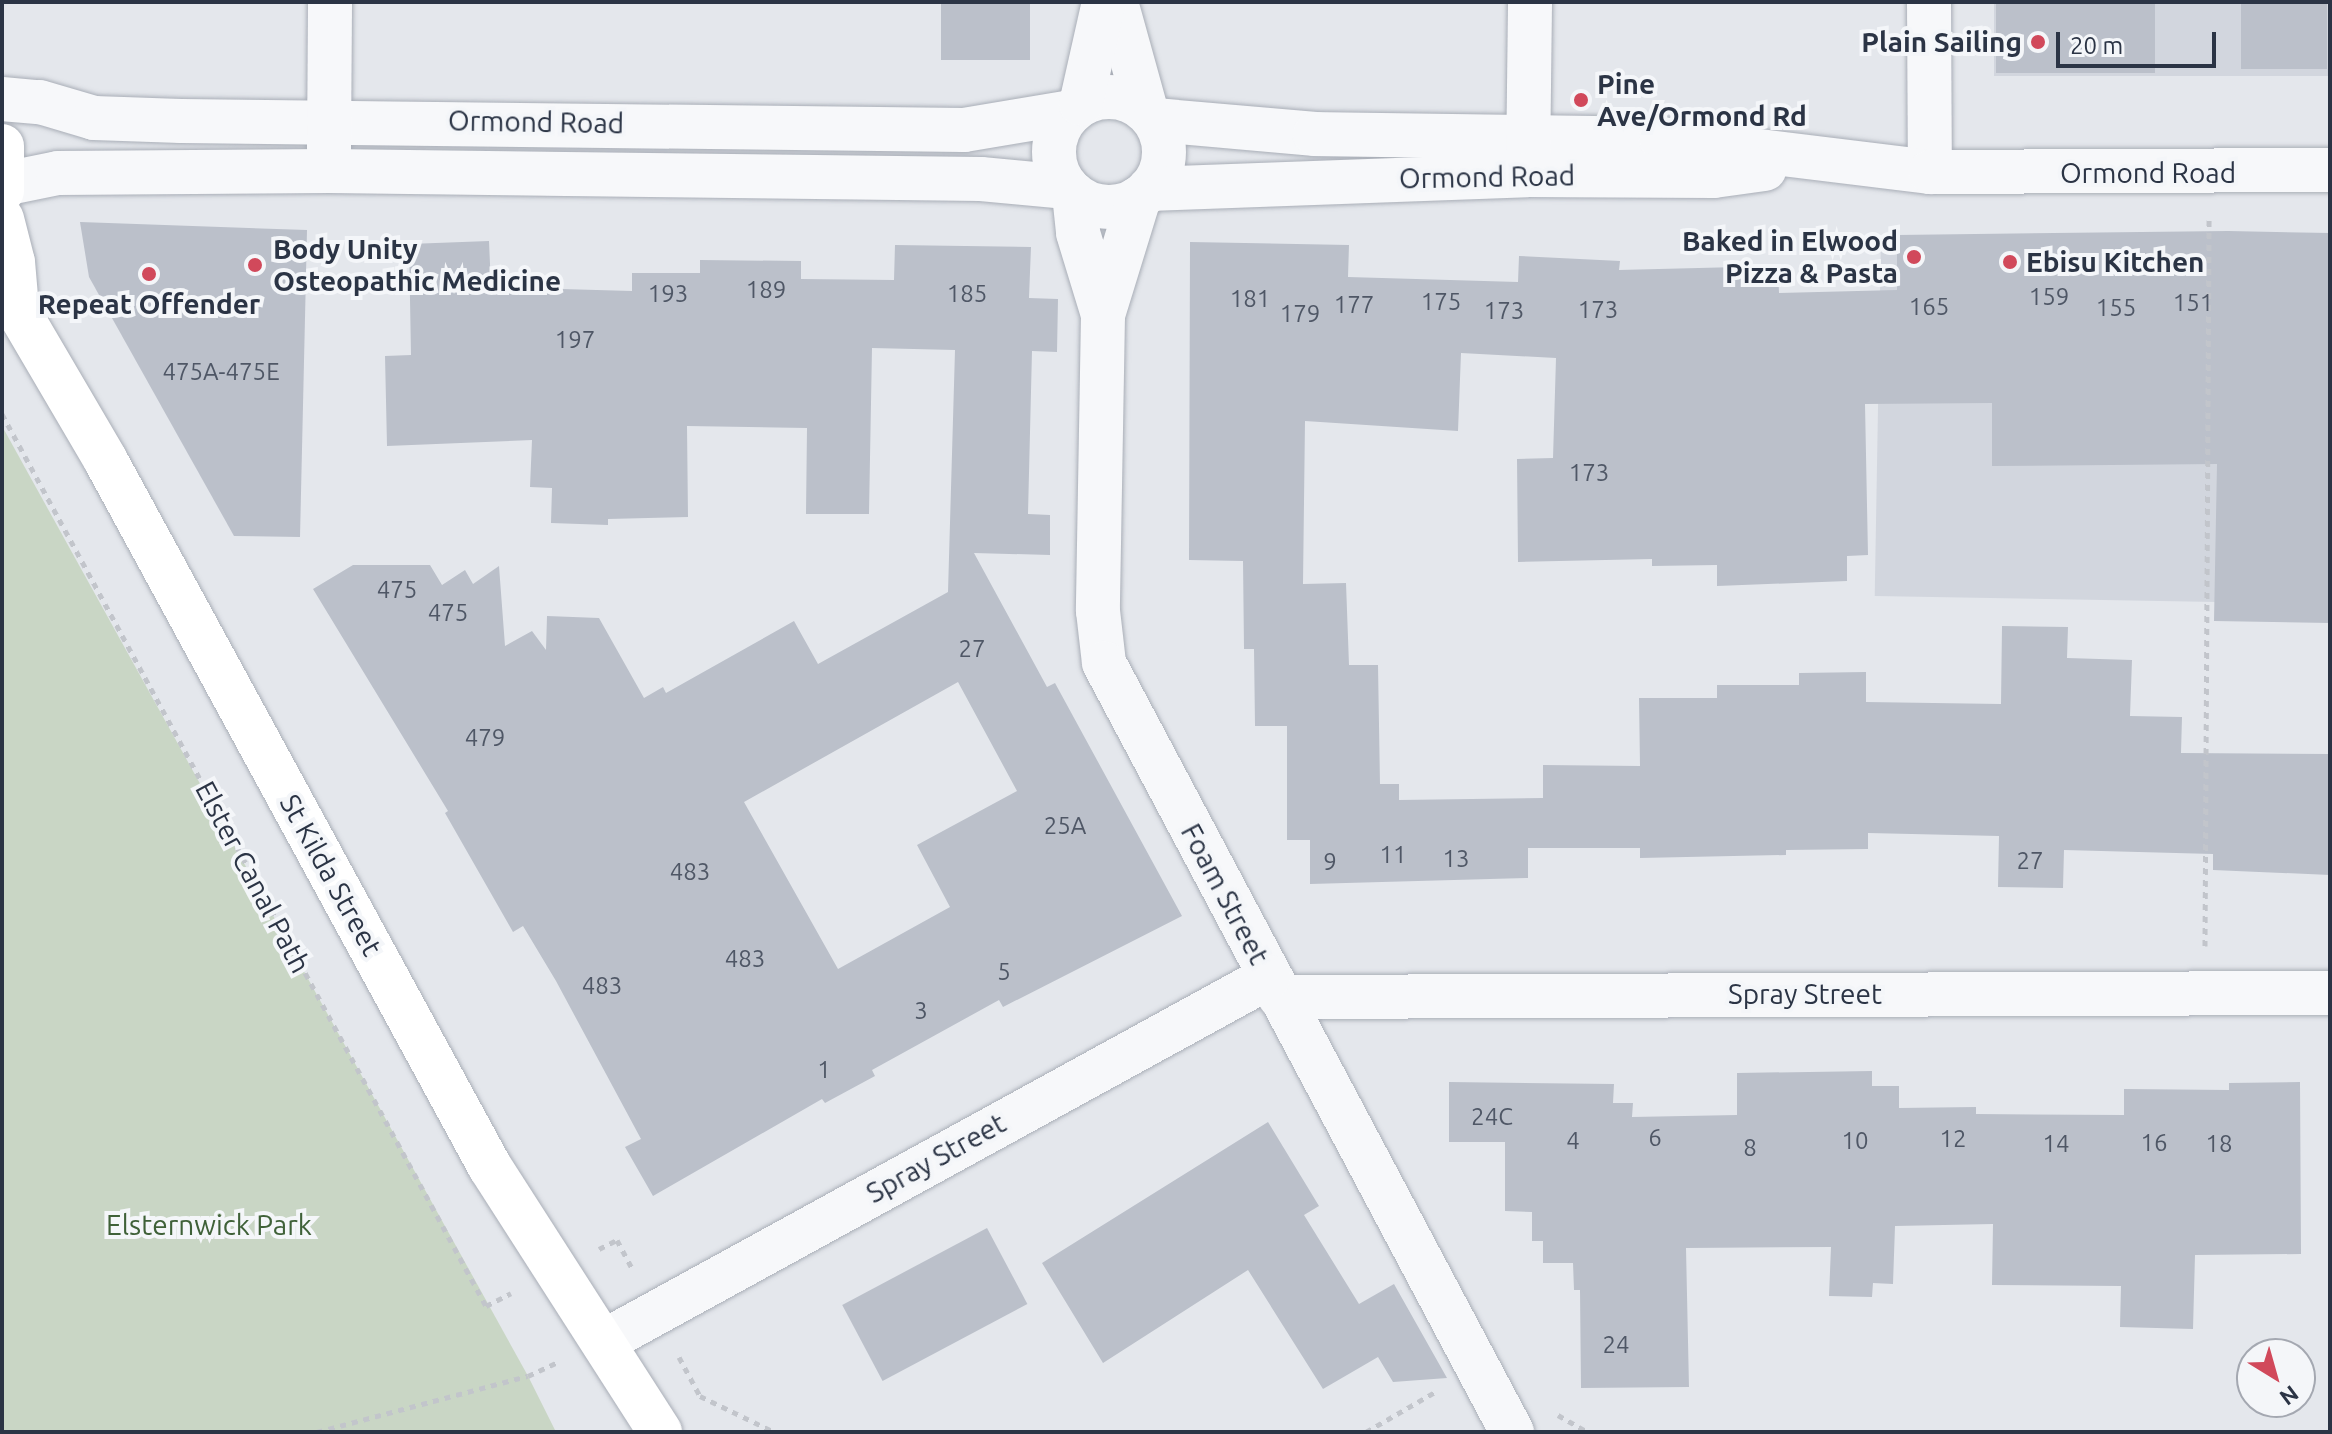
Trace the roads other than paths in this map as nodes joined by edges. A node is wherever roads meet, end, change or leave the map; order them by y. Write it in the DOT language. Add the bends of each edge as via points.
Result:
graph roads {
  1 [pos="330,2"];
  2 [pos="1104,2"];
  3 [pos="1116,2"];
  4 [pos="1530,2"];
  5 [pos="1929,2"];
  6 [pos="2,99"];
  7 [pos="1076,108"];
  8 [pos="1150,115"];
  9 [pos="329,119"];
  10 [pos="1528,157"];
  11 [pos="2330,170"];
  12 [pos="329,171"];
  13 [pos="1930,172"];
  14 [pos="3,185"];
  15 [pos="1070,191"];
  16 [pos="1144,193"];
  17 [pos="10,303"];
  18 [pos="1103,315"];
  19 [pos="1275,987"];
  20 [pos="2330,993"];
  21 [pos="603,1342"];
  22 [pos="660,1432"];
  23 [pos="1512,1432"];
  1 -- 9 [label="street"];
  2 -- 7 [label="street"];
  3 -- 8 [label="street"];
  4 -- 10 [label="street"];
  5 -- 13 [label="street"];
  6 -- 9 [label="street, Ormond Road" via="40,102 94,118"];
  7 -- 8 [label="street" via="1114,96"];
  7 -- 9 [label="street, Ormond Road" via="964,130"];
  7 -- 15 [label="street" via="1054,141 1058,174"];
  8 -- 10 [label="street, Ormond Road"];
  8 -- 16 [label="street" via="1164,156"];
  9 -- 12 [label="street"];
  10 -- 13 [label="street, Ormond Road" via="1714,176 1823,160"];
  10 -- 16 [label="street, Ormond Road"];
  11 -- 13 [label="street, Ormond Road" via="2209,175"];
  12 -- 14 [label="street, Ormond Road" via="58,173"];
  12 -- 15 [label="street, Ormond Road" via="981,179"];
  14 -- 17 [label="main road, St Kilda Street" via="13,262"];
  15 -- 16 [label="street" via="1106,207"];
  15 -- 18 [label="street, Foam Street"];
  16 -- 18 [label="street, Foam Street"];
  17 -- 21 [label="main road, St Kilda Street" via="114,475 490,1167"];
  18 -- 19 [label="street, Foam Street" via="1098,611 1104,663"];
  19 -- 20 [label="street, Spray Street"];
  19 -- 21 [label="street, Spray Street"];
  19 -- 23 [label="street, Foam Street"];
  21 -- 22 [label="main road, St Kilda Street"];
}
